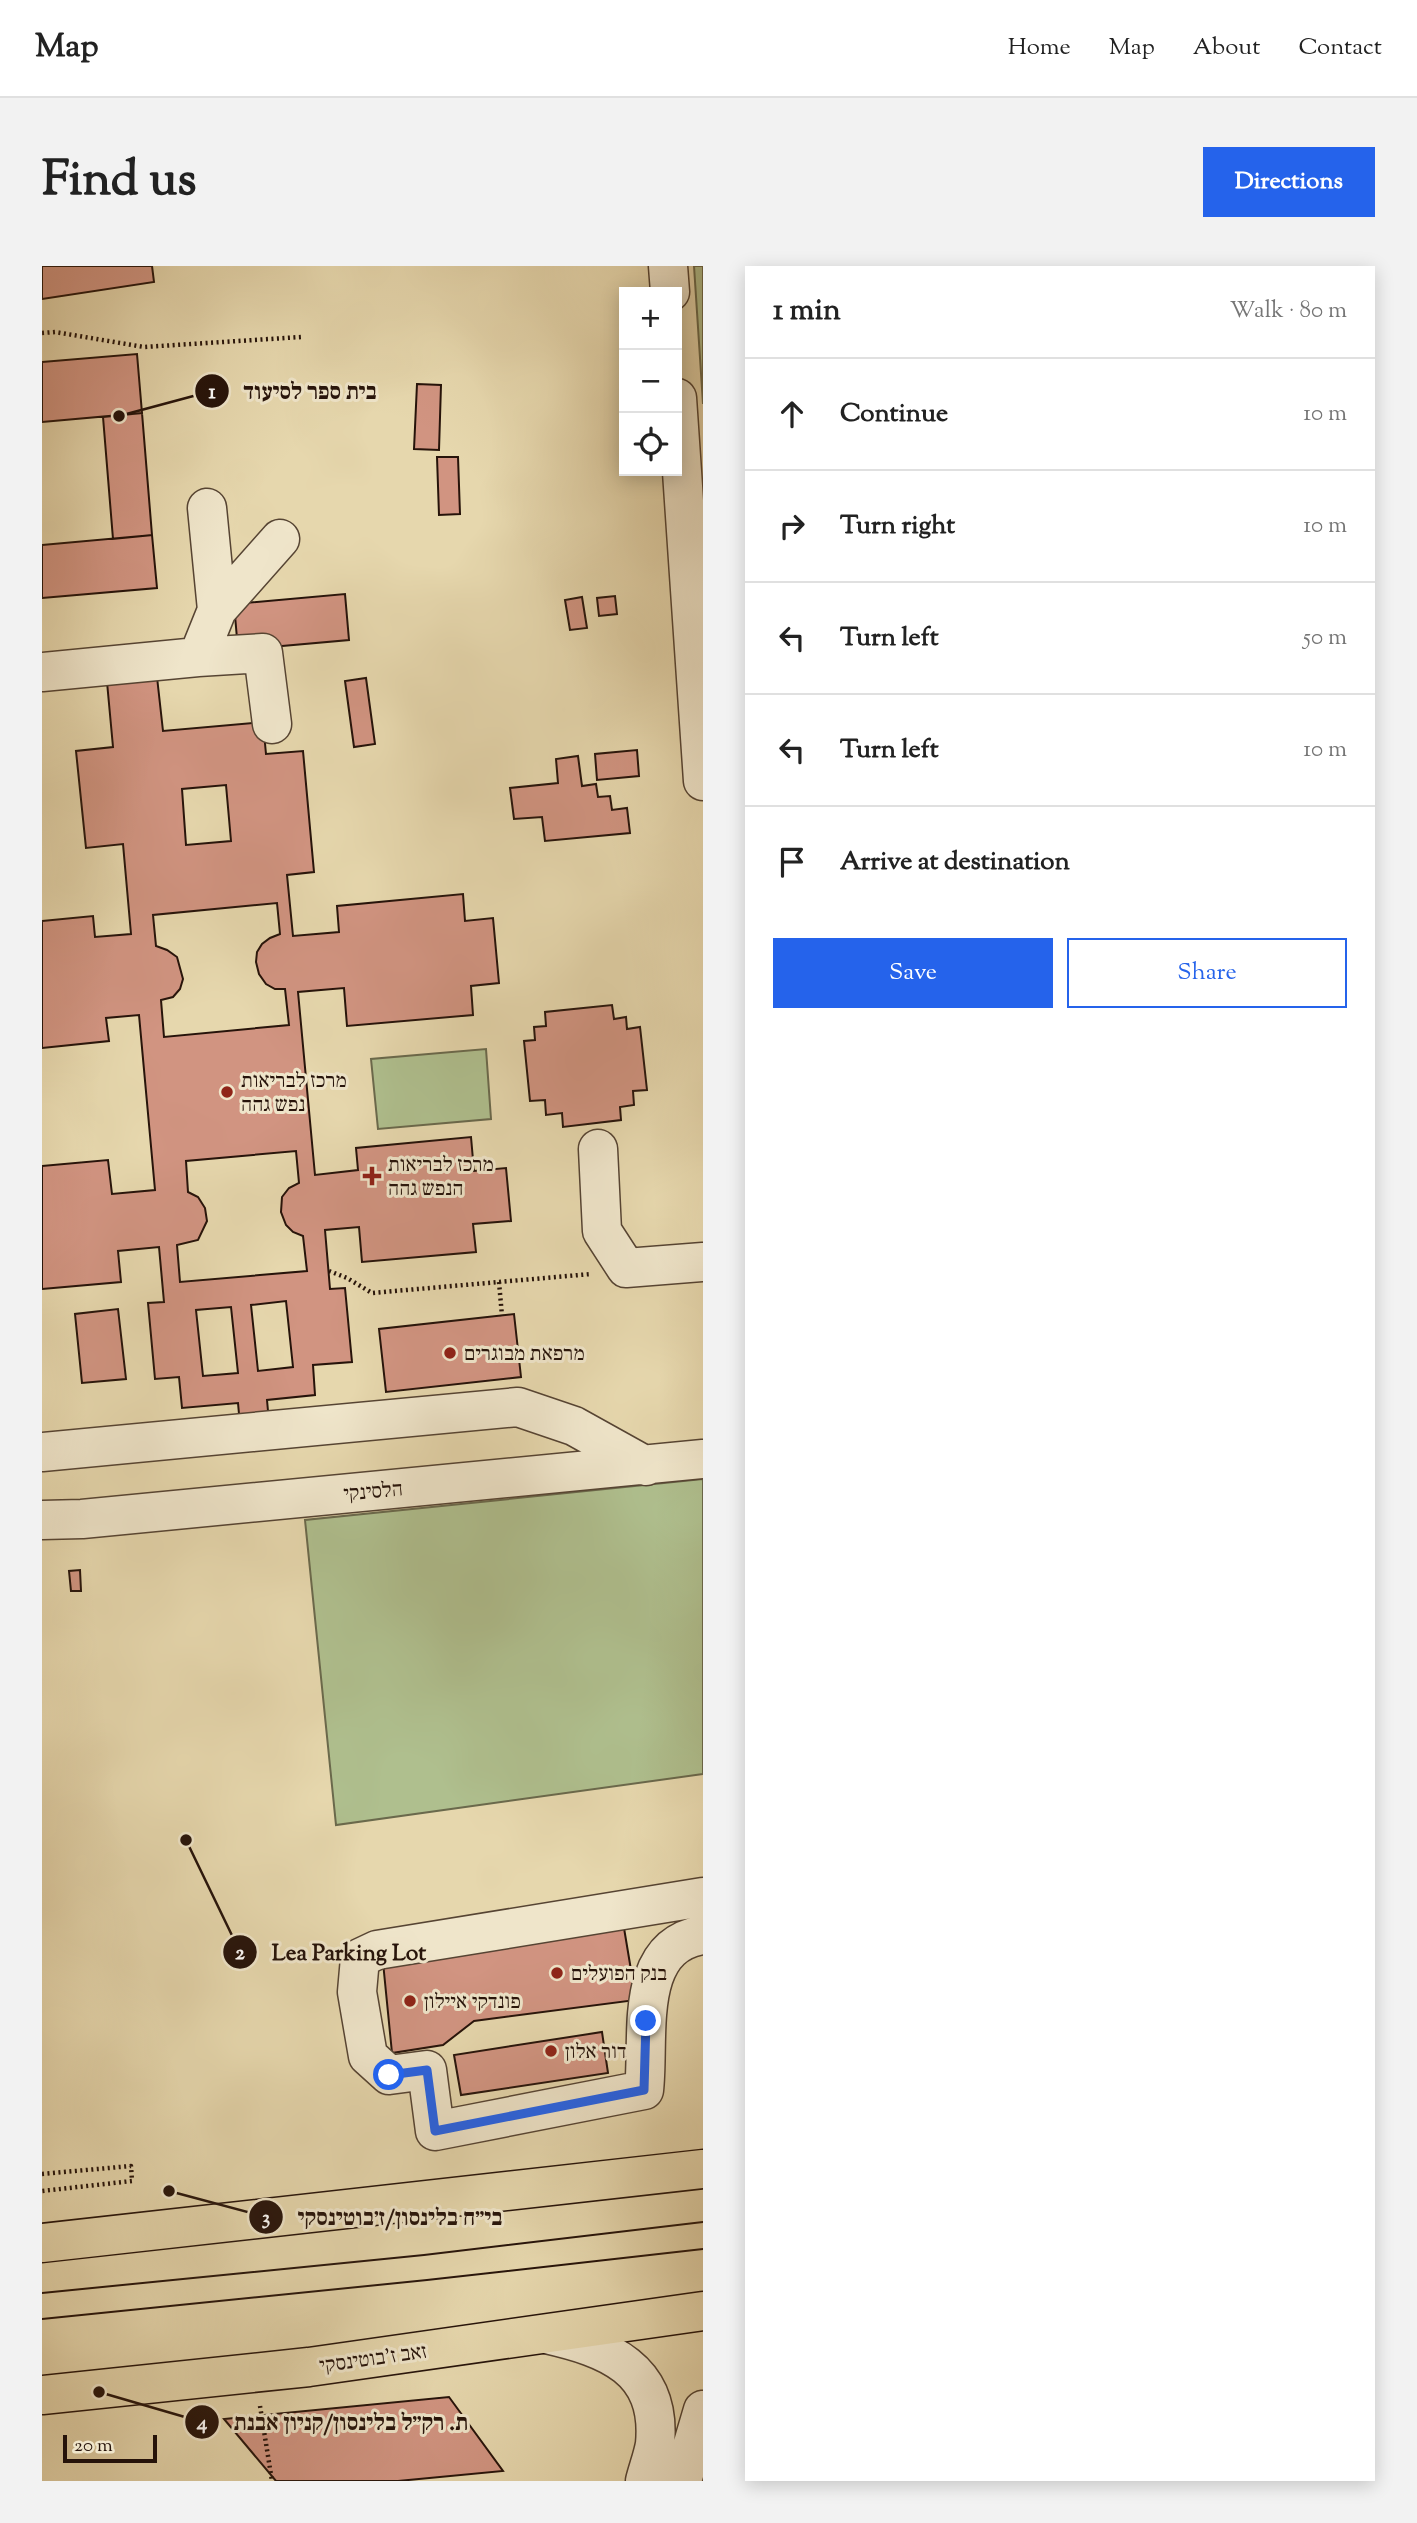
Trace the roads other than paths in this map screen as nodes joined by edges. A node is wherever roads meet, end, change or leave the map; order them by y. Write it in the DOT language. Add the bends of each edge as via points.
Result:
graph roads {
  1 [pos="668,266"];
  2 [pos="670,287"];
  3 [pos="678,413"];
  4 [pos="207,508"];
  5 [pos="280,539"];
  6 [pos="217,610"];
  7 [pos="198,657"];
  8 [pos="42,672"];
  9 [pos="272,724"];
  10 [pos="703,780"];
  11 [pos="598,1149"];
  12 [pos="703,1262"];
  13 [pos="42,1452"];
  14 [pos="703,1459"];
  15 [pos="646,1466"];
  16 [pos="42,1520"];
  17 [pos="685,1900"];
  18 [pos="703,1935"];
  19 [pos="666,1951"];
  20 [pos="703,2169"];
  21 [pos="42,2243"];
  22 [pos="703,2311"];
  23 [pos="546,2334"];
  24 [pos="42,2395"];
  25 [pos="703,2410"];
  26 [pos="682,2473"];
  27 [pos="645,2481"];
  1 -- 2 [label="street"];
  3 -- 10 [label="street"];
  4 -- 6 [label="street"];
  5 -- 6 [label="street"];
  6 -- 7 [label="street"];
  7 -- 8 [label="street"];
  7 -- 9 [label="street" via="263,653"];
  11 -- 12 [label="street" via="602,1231 626,1268"];
  13 -- 15 [label="street" via="518,1407 574,1426"];
  14 -- 15 [label="street, הלסינקי"];
  15 -- 16 [label="street, הלסינקי"];
  17 -- 19 [label="street"];
  17 -- 19 [label="street" via="377,1950 359,1958 357,1992 368,2056 389,2075 427,2070 435,2131 644,2090 652,1978"];
  18 -- 19 [label="street"];
  20 -- 21 [label="main road"];
  22 -- 23 [label="main road, זאב ז'בוטינסקי"];
  23 -- 24 [label="main road, זאב ז'בוטינסקי" via="255,2373"];
  23 -- 27 [label="street" via="611,2353 640,2378 654,2407 655,2445"];
  25 -- 26 [label="street"];
}
